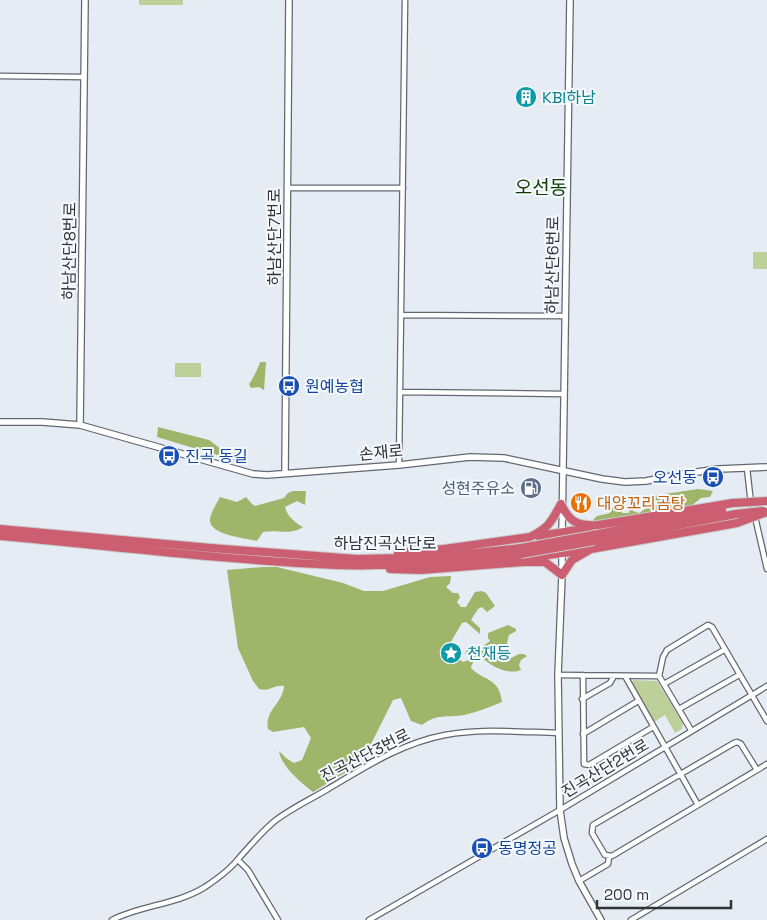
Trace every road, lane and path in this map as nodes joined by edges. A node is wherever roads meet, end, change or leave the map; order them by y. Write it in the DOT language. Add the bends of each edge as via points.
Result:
graph roads {
  1 [pos="85,0"];
  2 [pos="289,0"];
  3 [pos="405,0"];
  4 [pos="570,0"];
  5 [pos="0,76"];
  6 [pos="84,77"];
  7 [pos="288,188"];
  8 [pos="403,188"];
  9 [pos="401,315"];
  10 [pos="565,316"];
  11 [pos="400,392"];
  12 [pos="564,394"];
  13 [pos="0,422"];
  14 [pos="80,426"];
  15 [pos="399,465"];
  16 [pos="747,468"];
  17 [pos="767,468"];
  18 [pos="563,471"];
  19 [pos="285,473"];
  20 [pos="767,502"];
  21 [pos="562,504"];
  22 [pos="734,508"];
  23 [pos="767,511"];
  24 [pos="598,525"];
  25 [pos="0,529"];
  26 [pos="562,532"];
  27 [pos="0,536"];
  28 [pos="530,537"];
  29 [pos="82,540"];
  30 [pos="593,541"];
  31 [pos="562,553"];
  32 [pos="522,555"];
  33 [pos="337,561"];
  34 [pos="767,569"];
  35 [pos="562,575"];
  36 [pos="724,650"];
  37 [pos="558,675"];
  38 [pos="583,675"];
  39 [pos="739,675"];
  40 [pos="614,676"];
  41 [pos="625,676"];
  42 [pos="659,676"];
  43 [pos="664,684"];
  44 [pos="767,686"];
  45 [pos="752,696"];
  46 [pos="582,699"];
  47 [pos="638,701"];
  48 [pos="679,709"];
  49 [pos="767,721"];
  50 [pos="653,727"];
  51 [pos="691,730"];
  52 [pos="558,733"];
  53 [pos="582,734"];
  54 [pos="664,747"];
  55 [pos="767,764"];
  56 [pos="757,770"];
  57 [pos="680,774"];
  58 [pos="698,805"];
  59 [pos="560,810"];
  60 [pos="767,839"];
  61 [pos="608,857"];
  62 [pos="238,860"];
  63 [pos="579,881"];
  64 [pos="112,920"];
  65 [pos="278,920"];
  66 [pos="369,920"];
  67 [pos="602,920"];
  68 [pos="631,920"];
  1 -- 6 [label="street, 하남산단8번로"];
  2 -- 7 [label="street, 하남산단7번로"];
  3 -- 8 [label="street"];
  4 -- 10 [label="street, 하남산단6번로"];
  5 -- 6 [label="street"];
  6 -- 14 [label="street, 하남산단8번로"];
  7 -- 8 [label="street"];
  7 -- 19 [label="street, 하남산단7번로"];
  8 -- 9 [label="street"];
  9 -- 10 [label="street"];
  9 -- 11 [label="street"];
  10 -- 12 [label="street, 하남산단6번로"];
  11 -- 12 [label="street"];
  11 -- 15 [label="street"];
  12 -- 18 [label="street, 하남산단6번로"];
  13 -- 14 [label="street, 손재로"];
  14 -- 19 [label="street, 손재로" via="253,474"];
  15 -- 18 [label="street, 손재로" via="488,457"];
  15 -- 19 [label="street, 손재로"];
  16 -- 17 [label="street, 손재로"];
  16 -- 18 [label="street, 손재로" via="625,482"];
  16 -- 34 [label="street"];
  18 -- 21 [label="street, 하남산단6번로"];
  20 -- 22 [label="highway, 하남진곡산단로, bridge"];
  21 -- 24 [label="highway" via="566,515 573,521 583,526"];
  21 -- 26 [label="street, 하남산단6번로"];
  21 -- 28 [label="highway" via="549,526"];
  22 -- 23 [label="highway, 하남진곡산단로, bridge"];
  22 -- 24 [label="highway"];
  22 -- 30 [label="highway, 하남진곡산단로"];
  23 -- 30 [label="highway, bridge" via="737,523"];
  24 -- 26 [label="highway"];
  25 -- 29 [label="highway, 하남진곡산단로"];
  26 -- 28 [label="highway"];
  26 -- 31 [label="street, 하남산단6번로"];
  27 -- 29 [label="highway"];
  28 -- 33 [label="highway" via="426,551 356,554"];
  29 -- 33 [label="highway, 하남진곡산단로"];
  30 -- 31 [label="highway"];
  30 -- 32 [label="highway, 하남진곡산단로, bridge"];
  30 -- 35 [label="highway" via="572,560"];
  31 -- 32 [label="highway"];
  31 -- 35 [label="street"];
  32 -- 33 [label="highway, 하남진곡산단로" via="435,562"];
  32 -- 35 [label="highway" via="545,562"];
  35 -- 37 [label="street"];
  36 -- 39 [label="street"];
  36 -- 42 [label="street" via="708,625 667,650"];
  36 -- 43 [label="street"];
  37 -- 38 [label="street"];
  37 -- 52 [label="street"];
  38 -- 40 [label="street"];
  38 -- 46 [label="street, 진곡산단2번로"];
  39 -- 45 [label="street"];
  39 -- 48 [label="street"];
  40 -- 41 [label="street"];
  40 -- 46 [label="street" via="610,683"];
  41 -- 42 [label="street"];
  41 -- 47 [label="street, 진곡산단2번로"];
  42 -- 43 [label="street"];
  43 -- 48 [label="street"];
  44 -- 45 [label="street, 진곡산단2번로"];
  45 -- 49 [label="street"];
  45 -- 51 [label="street, 진곡산단2번로"];
  46 -- 53 [label="street, 진곡산단2번로"];
  47 -- 50 [label="street, 진곡산단2번로"];
  47 -- 53 [label="street"];
  48 -- 51 [label="street"];
  50 -- 53 [label="street, 진곡산단2번로" via="588,765 583,762"];
  50 -- 54 [label="street, 진곡산단2번로"];
  51 -- 54 [label="street, 진곡산단2번로"];
  52 -- 59 [label="street"];
  52 -- 62 [label="street, 진곡산단3번로" via="479,731 414,743 365,767 276,820"];
  54 -- 57 [label="street, 진곡산단2번로"];
  54 -- 59 [label="street, 진곡산단2번로"];
  55 -- 56 [label="street"];
  56 -- 57 [label="street" via="737,742"];
  56 -- 58 [label="street"];
  57 -- 58 [label="street, 진곡산단2번로"];
  57 -- 61 [label="street" via="593,825 592,834"];
  58 -- 61 [label="street"];
  59 -- 63 [label="street" via="567,851"];
  59 -- 66 [label="street"];
  60 -- 68 [label="street"];
  61 -- 63 [label="street" via="608,864"];
  62 -- 64 [label="street, 진곡산단3번로" via="213,882 194,893"];
  62 -- 65 [label="street" via="248,870"];
  63 -- 67 [label="street"];
}
